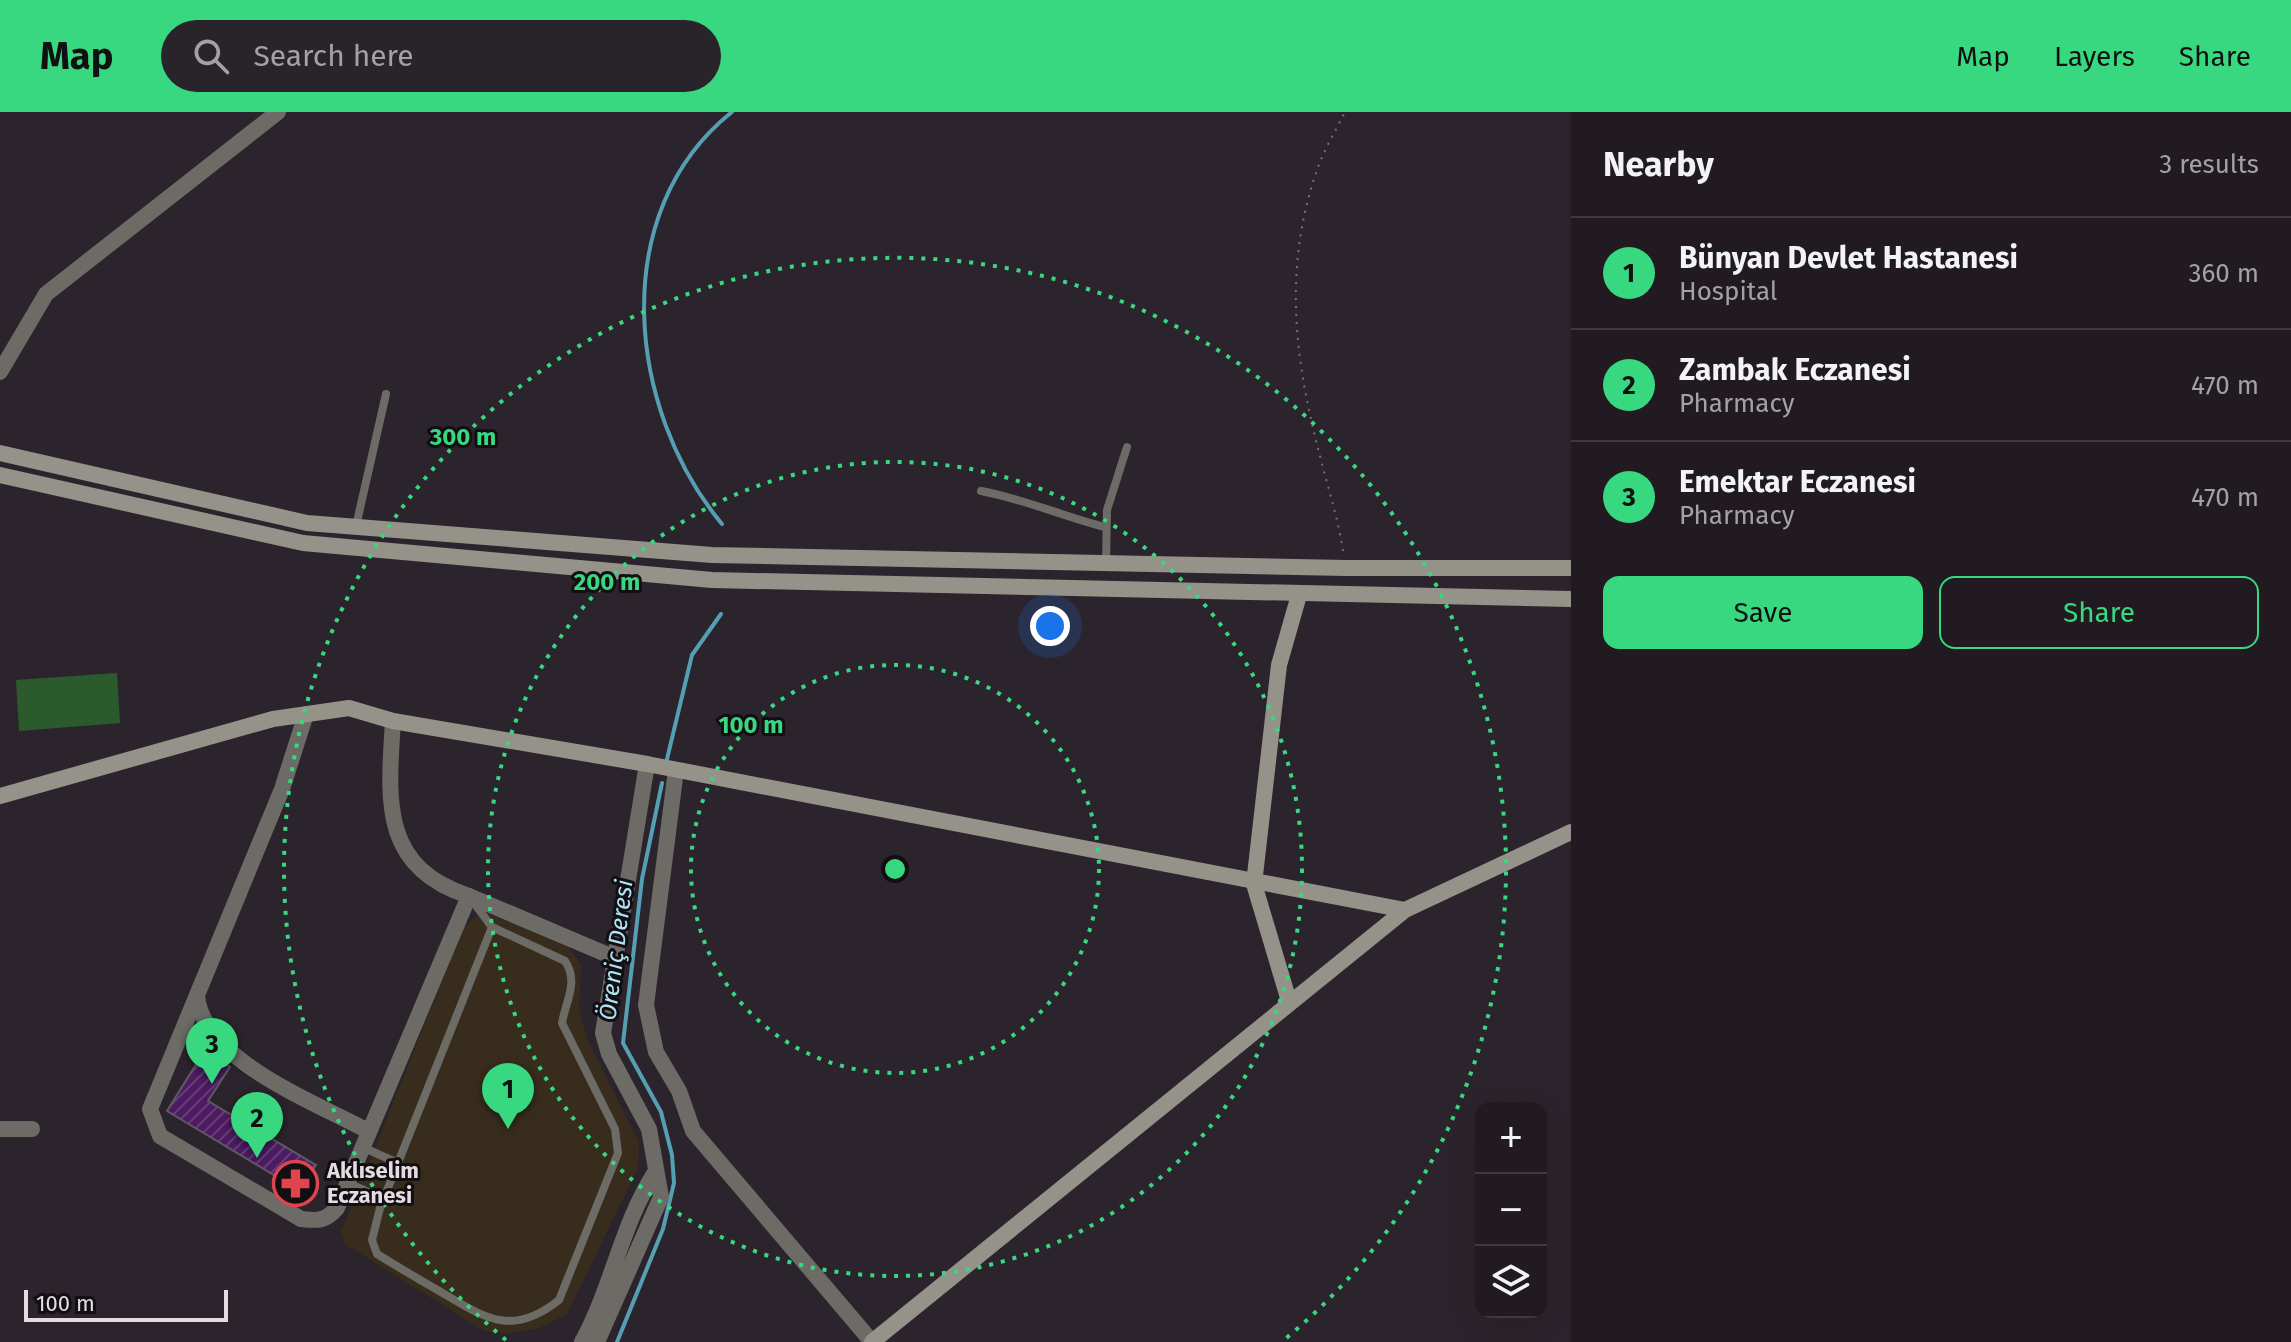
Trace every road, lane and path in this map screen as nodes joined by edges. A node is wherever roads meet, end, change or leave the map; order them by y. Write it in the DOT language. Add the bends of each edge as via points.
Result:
graph roads {
  1 [pos="278,112"];
  2 [pos="1345,112"];
  3 [pos="0,372"];
  4 [pos="386,394"];
  5 [pos="1127,447"];
  6 [pos="0,453"];
  7 [pos="0,475"];
  8 [pos="981,491"];
  9 [pos="356,527"];
  10 [pos="1105,527"];
  11 [pos="1106,563"];
  12 [pos="1346,568"];
  13 [pos="1571,568"];
  14 [pos="1299,595"];
  15 [pos="1571,599"];
  16 [pos="306,714"];
  17 [pos="393,721"];
  18 [pos="647,764"];
  19 [pos="676,770"];
  20 [pos="0,796"];
  21 [pos="1571,832"];
  22 [pos="1254,884"];
  23 [pos="469,896"];
  24 [pos="1405,910"];
  25 [pos="492,927"];
  26 [pos="613,957"];
  27 [pos="196,994"];
  28 [pos="1289,1001"];
  29 [pos="0,1129"];
  30 [pos="32,1129"];
  31 [pos="365,1139"];
  32 [pos="398,1163"];
  33 [pos="656,1171"];
  34 [pos="347,1183"];
  35 [pos="384,1199"];
  36 [pos="582,1342"];
  37 [pos="597,1342"];
  38 [pos="872,1342"];
  1 -- 3 [label="street" via="46,294"];
  2 -- 12 [label="path" via="1318,167 1293,297 1299,359"];
  4 -- 9 [label="lane"];
  5 -- 10 [label="lane"];
  6 -- 9 [label="main road" via="307,523"];
  7 -- 14 [label="main road" via="303,543 539,565 712,580"];
  8 -- 10 [label="lane"];
  9 -- 11 [label="main road" via="712,555"];
  10 -- 11 [label="lane"];
  11 -- 12 [label="main road"];
  12 -- 13 [label="main road"];
  14 -- 15 [label="main road"];
  14 -- 22 [label="main road" via="1279,665"];
  16 -- 17 [label="main road" via="349,708"];
  16 -- 20 [label="main road"];
  16 -- 27 [label="street" via="282,789"];
  17 -- 18 [label="main road"];
  17 -- 23 [label="street" via="390,773 403,851 440,887"];
  18 -- 19 [label="main road"];
  18 -- 26 [label="street"];
  19 -- 22 [label="main road"];
  19 -- 38 [label="street" via="645,991 656,1052 679,1091 693,1131"];
  21 -- 24 [label="main road"];
  22 -- 24 [label="main road"];
  22 -- 28 [label="main road"];
  23 -- 25 [label="lane"];
  23 -- 26 [label="street"];
  23 -- 31 [label="street"];
  24 -- 28 [label="main road"];
  25 -- 32 [label="lane"];
  25 -- 35 [label="lane" via="565,961 571,970 573,985 562,1023 615,1129 618,1153 559,1300 522,1321 484,1318 377,1254 372,1240"];
  26 -- 33 [label="street" via="603,1033 644,1117"];
  27 -- 31 [label="street" via="206,1029 243,1063"];
  27 -- 34 [label="street" via="150,1109 160,1136 301,1219 329,1218"];
  28 -- 38 [label="main road"];
  29 -- 30 [label="street"];
  31 -- 32 [label="lane"];
  31 -- 34 [label="street"];
  32 -- 35 [label="lane"];
  33 -- 36 [label="street" via="643,1190"];
  33 -- 37 [label="street" via="661,1197 656,1213"];
  34 -- 35 [label="lane"];
}
